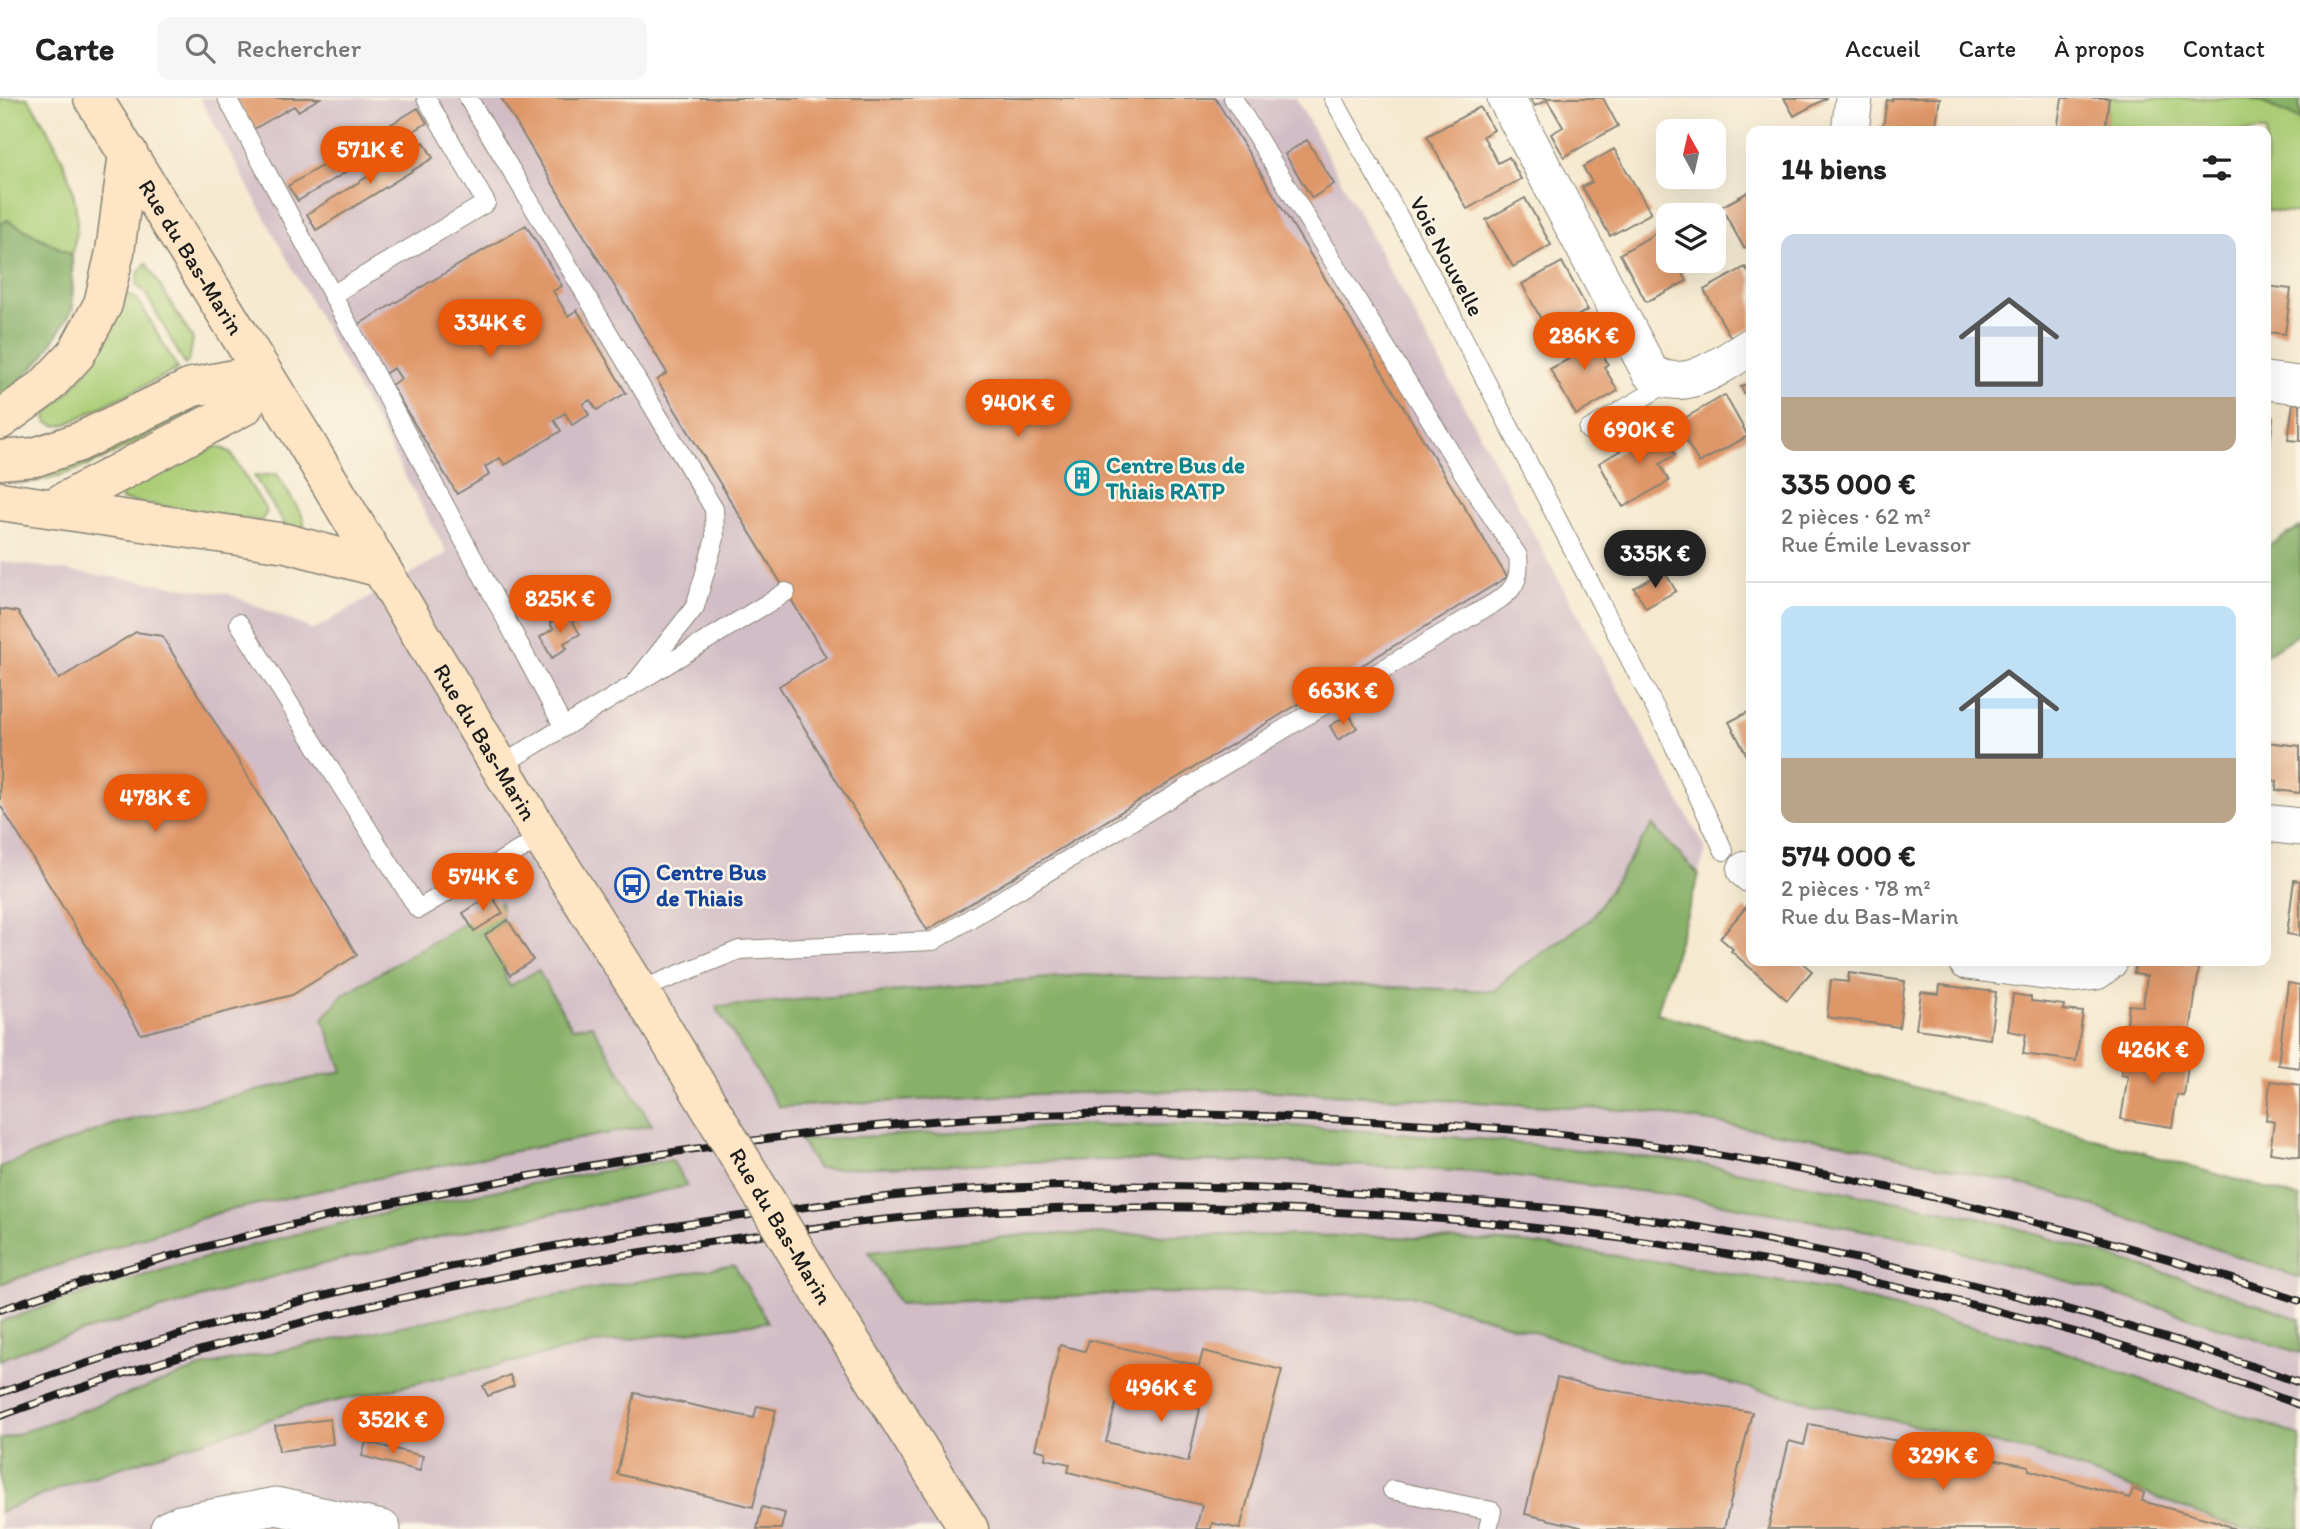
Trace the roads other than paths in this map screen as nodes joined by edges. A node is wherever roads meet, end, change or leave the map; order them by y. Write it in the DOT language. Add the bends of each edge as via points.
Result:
graph roads {
  1 [pos="93,98"];
  2 [pos="227,98"];
  3 [pos="426,98"];
  4 [pos="468,98"];
  5 [pos="1233,98"];
  6 [pos="1333,98"];
  7 [pos="1506,98"];
  8 [pos="1854,98"];
  9 [pos="1851,126"];
  10 [pos="128,153"];
  11 [pos="332,295"];
  12 [pos="1746,349"];
  13 [pos="261,374"];
  14 [pos="1671,381"];
  15 [pos="2271,382"];
  16 [pos="2300,385"];
  17 [pos="0,420"];
  18 [pos="1588,429"];
  19 [pos="0,460"];
  20 [pos="0,501"];
  21 [pos="52,508"];
  22 [pos="381,568"];
  23 [pos="786,592"];
  24 [pos="239,623"];
  25 [pos="635,683"];
  26 [pos="563,726"];
  27 [pos="500,766"];
  28 [pos="2271,823"];
  29 [pos="2300,827"];
  30 [pos="542,836"];
  31 [pos="1741,865"];
  32 [pos="2006,966"];
  33 [pos="2102,966"];
  34 [pos="646,1004"];
  35 [pos="1392,1490"];
  36 [pos="169,1529"];
  37 [pos="382,1529"];
  38 [pos="969,1529"];
  39 [pos="1488,1529"];
  1 -- 10 [label="main road, Rue du Bas-Marin"];
  2 -- 11 [label="lane"];
  3 -- 11 [label="lane" via="486,203"];
  4 -- 25 [label="lane" via="714,509 716,538 695,607"];
  5 -- 34 [label="lane" via="1518,556 1515,585 1473,615 933,941 739,950"];
  6 -- 31 [label="lane, Voie Nouvelle" via="1436,284"];
  7 -- 14 [label="street" via="1650,372"];
  8 -- 9 [label="street"];
  10 -- 13 [label="main road, Rue du Bas-Marin"];
  10 -- 17 [label="main road" via="103,304 76,354 44,388"];
  11 -- 26 [label="lane"];
  12 -- 14 [label="street" via="1702,375"];
  13 -- 19 [label="main road" via="193,387 79,442 35,457"];
  13 -- 21 [label="main road" via="244,406"];
  13 -- 22 [label="main road, Rue du Bas-Marin"];
  14 -- 18 [label="lane"];
  15 -- 16 [label="street"];
  20 -- 21 [label="main road"];
  21 -- 22 [label="main road" via="286,543"];
  22 -- 27 [label="main road, Rue du Bas-Marin"];
  23 -- 25 [label="lane"];
  24 -- 30 [label="lane" via="418,909"];
  25 -- 26 [label="lane"];
  26 -- 27 [label="lane"];
  27 -- 30 [label="main road, Rue du Bas-Marin"];
  28 -- 29 [label="street"];
  30 -- 34 [label="main road, Rue du Bas-Marin"];
  32 -- 33 [label="street" via="2069,974"];
  34 -- 38 [label="main road, Rue du Bas-Marin, bridge"];
  35 -- 39 [label="lane" via="1492,1511"];
  36 -- 37 [label="street" via="276,1506"];
}
